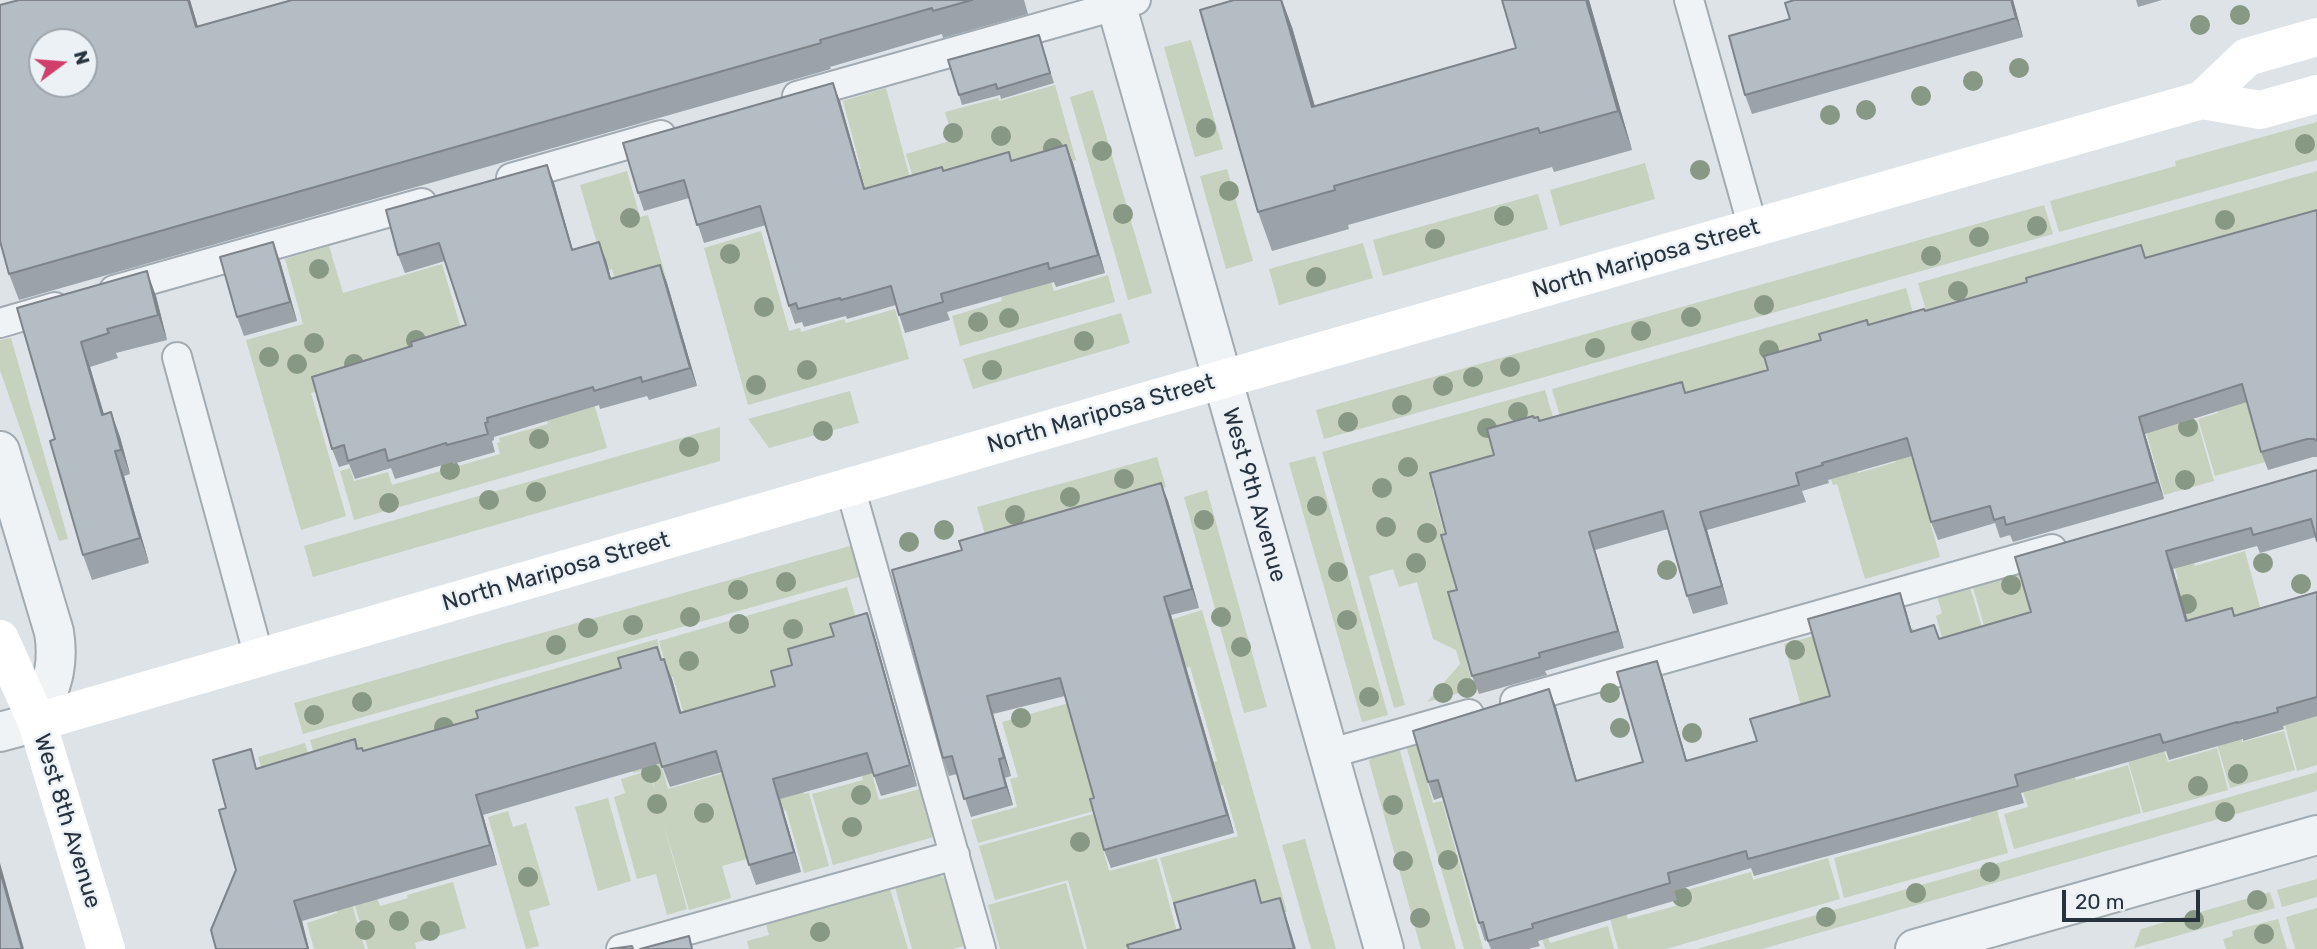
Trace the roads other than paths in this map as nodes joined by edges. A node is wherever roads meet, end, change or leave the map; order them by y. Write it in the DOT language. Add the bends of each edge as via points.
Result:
graph roads {
  1 [pos="1689,0"];
  2 [pos="1122,2"];
  3 [pos="2317,37"];
  4 [pos="2317,94"];
  5 [pos="2202,100"];
  6 [pos="776,103"];
  7 [pos="682,129"];
  8 [pos="481,186"];
  9 [pos="441,197"];
  10 [pos="1754,228"];
  11 [pos="0,323"];
  12 [pos="177,357"];
  13 [pos="1221,380"];
  14 [pos="0,451"];
  15 [pos="850,486"];
  16 [pos="2077,541"];
  17 [pos="0,639"];
  18 [pos="259,657"];
  19 [pos="37,722"];
  20 [pos="0,732"];
  21 [pos="1328,754"];
  22 [pos="2317,835"];
  23 [pos="955,855"];
  24 [pos="106,949"];
  25 [pos="621,949"];
  26 [pos="981,949"];
  27 [pos="1384,949"];
  28 [pos="1914,949"];
  1 -- 10 [label="lane"];
  2 -- 6 [label="lane"];
  2 -- 13 [label="street, West 9th Avenue"];
  3 -- 5 [label="street, North Mariposa Street" via="2247,57"];
  4 -- 5 [label="street, North Mariposa Street" via="2260,110"];
  5 -- 10 [label="street, North Mariposa Street"];
  7 -- 8 [label="lane"];
  9 -- 11 [label="lane"];
  10 -- 13 [label="street, North Mariposa Street"];
  12 -- 18 [label="lane"];
  13 -- 15 [label="street, North Mariposa Street"];
  13 -- 21 [label="street, West 9th Avenue"];
  14 -- 19 [label="street, West 8th Avenue" via="58,658"];
  15 -- 18 [label="street, North Mariposa Street"];
  15 -- 23 [label="lane"];
  16 -- 21 [label="lane"];
  17 -- 19 [label="street"];
  18 -- 19 [label="street, North Mariposa Street"];
  19 -- 20 [label="street, North Mariposa Street"];
  19 -- 24 [label="street, West 8th Avenue"];
  21 -- 27 [label="street, West 9th Avenue"];
  22 -- 28 [label="street"];
  23 -- 25 [label="lane"];
  23 -- 26 [label="lane"];
}
